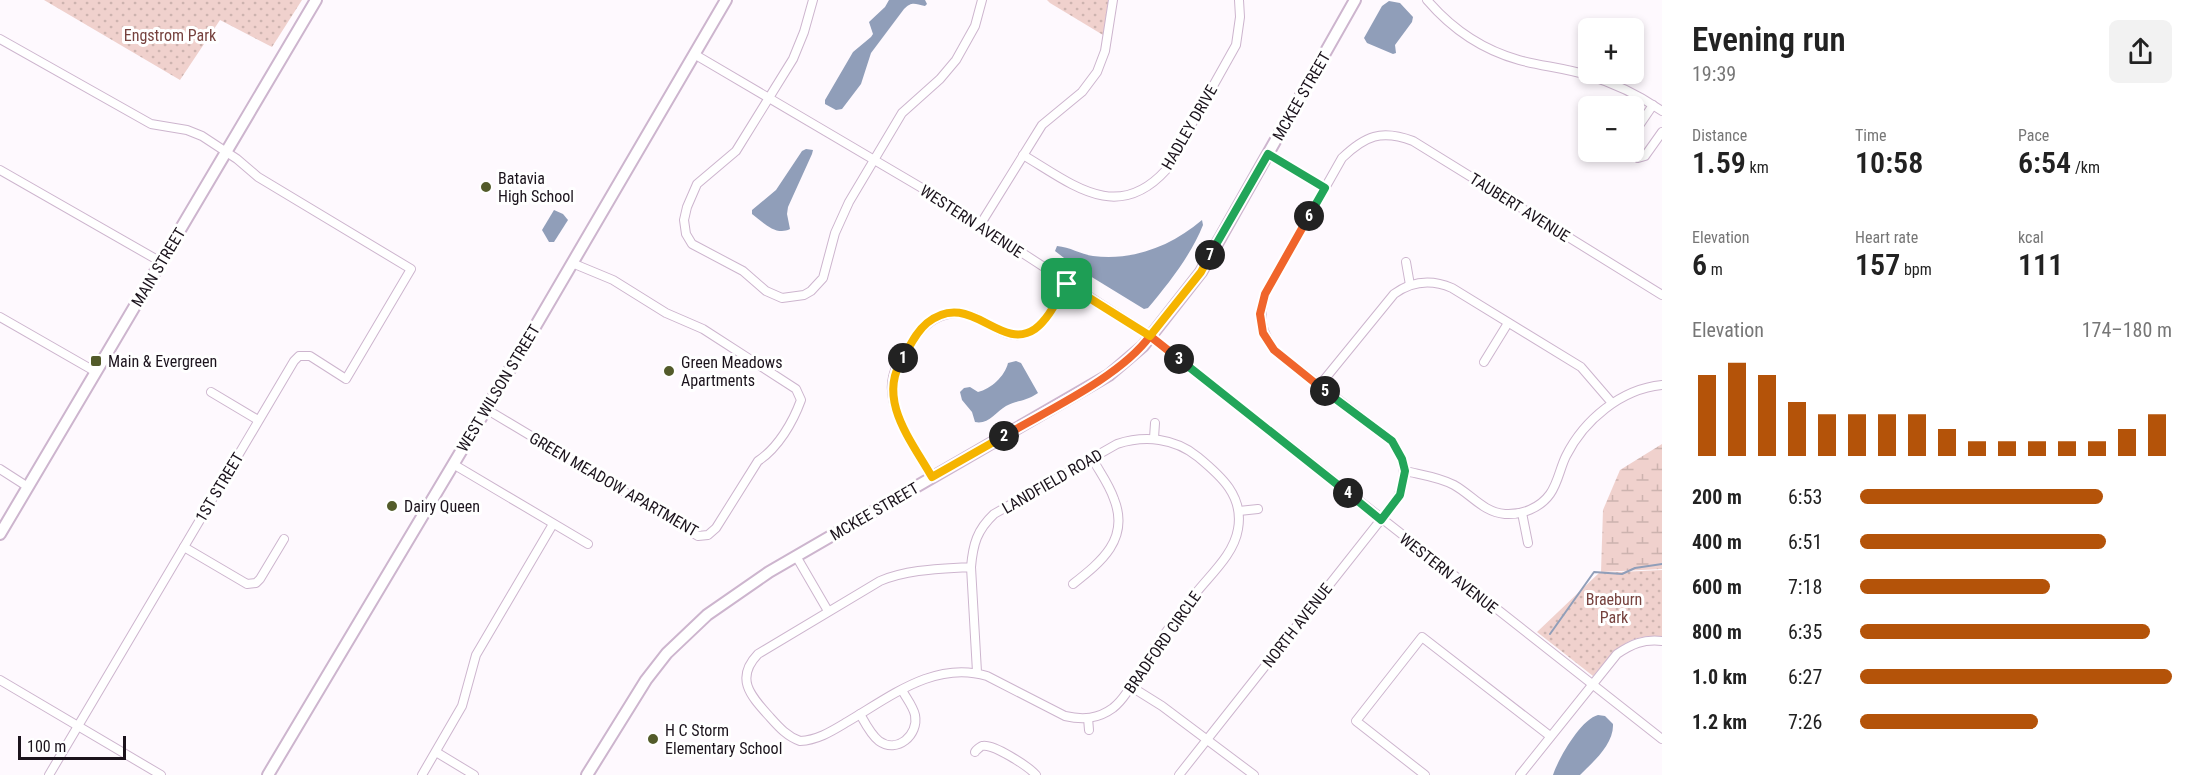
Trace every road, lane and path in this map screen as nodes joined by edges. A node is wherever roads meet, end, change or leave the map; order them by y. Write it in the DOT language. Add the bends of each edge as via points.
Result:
graph roads {
  1 [pos="316,0"];
  2 [pos="726,0"];
  3 [pos="813,0"];
  4 [pos="982,0"];
  5 [pos="1113,0"];
  6 [pos="1239,0"];
  7 [pos="1355,0"];
  8 [pos="1427,0"];
  9 [pos="0,39"];
  10 [pos="694,54"];
  11 [pos="769,98"];
  12 [pos="1653,105"];
  13 [pos="1662,111"];
  14 [pos="1644,119"];
  15 [pos="1662,132"];
  16 [pos="226,151"];
  17 [pos="1023,154"];
  18 [pos="1268,154"];
  19 [pos="1644,156"];
  20 [pos="874,159"];
  21 [pos="0,170"];
  22 [pos="1325,188"];
  23 [pos="980,225"];
  24 [pos="161,262"];
  25 [pos="1406,262"];
  26 [pos="572,263"];
  27 [pos="1067,284"];
  28 [pos="1410,285"];
  29 [pos="1662,295"];
  30 [pos="0,317"];
  31 [pos="1508,323"];
  32 [pos="1150,336"];
  33 [pos="1484,362"];
  34 [pos="96,372"];
  35 [pos="1662,385"];
  36 [pos="1319,386"];
  37 [pos="211,392"];
  38 [pos="1612,404"];
  39 [pos="486,409"];
  40 [pos="258,420"];
  41 [pos="1155,423"];
  42 [pos="1154,438"];
  43 [pos="1092,458"];
  44 [pos="453,464"];
  45 [pos="0,469"];
  46 [pos="1405,471"];
  47 [pos="932,477"];
  48 [pos="28,487"];
  49 [pos="1258,509"];
  50 [pos="1239,512"];
  51 [pos="1522,513"];
  52 [pos="1381,520"];
  53 [pos="553,524"];
  54 [pos="0,534"];
  55 [pos="284,539"];
  56 [pos="1528,543"];
  57 [pos="588,544"];
  58 [pos="184,547"];
  59 [pos="796,556"];
  60 [pos="971,567"];
  61 [pos="1073,584"];
  62 [pos="828,610"];
  63 [pos="1662,641"];
  64 [pos="977,672"];
  65 [pos="0,680"];
  66 [pos="1591,684"];
  67 [pos="1130,686"];
  68 [pos="902,690"];
  69 [pos="860,714"];
  70 [pos="1088,718"];
  71 [pos="78,726"];
  72 [pos="1089,730"];
  73 [pos="1550,736"];
  74 [pos="1207,739"];
  75 [pos="1662,739"];
  76 [pos="436,752"];
  77 [pos="975,752"];
  78 [pos="49,775"];
  79 [pos="161,775"];
  80 [pos="268,775"];
  81 [pos="422,775"];
  82 [pos="474,775"];
  83 [pos="587,775"];
  84 [pos="1036,775"];
  85 [pos="1179,775"];
  86 [pos="1254,775"];
  87 [pos="1425,775"];
  88 [pos="1520,775"];
  1 -- 16 [label="main road, MAIN STREET"];
  2 -- 10 [label="main road, WEST WILSON STREET"];
  3 -- 11 [label="street" via="799,46"];
  4 -- 20 [label="street" via="975,26 956,60 902,113"];
  5 -- 17 [label="street" via="1105,51 1097,72 1082,92 1042,125"];
  6 -- 17 [label="street, HADLEY DRIVE" via="1239,30 1229,59 1166,170 1150,185 1129,195 1101,196 1087,192"];
  7 -- 18 [label="main road, MCKEE STREET"];
  8 -- 12 [label="street" via="1447,22 1498,53 1602,80"];
  9 -- 16 [label="street" via="151,124 187,130"];
  10 -- 11 [label="street, WESTERN AVENUE"];
  10 -- 26 [label="main road, WEST WILSON STREET"];
  11 -- 20 [label="street, WESTERN AVENUE"];
  11 -- 20 [label="street" via="736,151 698,184 684,220 686,234 697,247 743,272 774,296 804,296 822,278 841,217"];
  12 -- 13 [label="street"];
  12 -- 14 [label="street"];
  15 -- 19 [label="street"];
  16 -- 24 [label="main road, MAIN STREET"];
  16 -- 40 [label="street, 1ST STREET" via="258,177 411,269 346,379 310,356 299,356"];
  17 -- 23 [label="street"];
  18 -- 22 [label="street"];
  18 -- 32 [label="main road, MCKEE STREET" via="1201,272"];
  20 -- 23 [label="street, WESTERN AVENUE"];
  21 -- 24 [label="street"];
  22 -- 29 [label="street, TAUBERT AVENUE" via="1342,158 1357,144 1372,136 1413,141"];
  22 -- 36 [label="street" via="1265,294 1260,314 1263,333 1274,350"];
  23 -- 27 [label="street, WESTERN AVENUE"];
  24 -- 34 [label="main road, MAIN STREET"];
  25 -- 28 [label="street"];
  26 -- 39 [label="main road, WEST WILSON STREET"];
  26 -- 39 [label="street, GREEN MEADOW APARTMENT" via="613,280 666,313 703,329 796,389 801,400 784,432 758,461 716,528 703,536"];
  27 -- 32 [label="street, WESTERN AVENUE"];
  27 -- 47 [label="street" via="1043,321 1028,333 1006,334 983,320 960,313 941,316 921,329 898,366 892,390 897,412"];
  28 -- 31 [label="street" via="1442,284"];
  28 -- 36 [label="street" via="1386,302"];
  30 -- 34 [label="street"];
  31 -- 33 [label="street"];
  31 -- 38 [label="street" via="1581,367"];
  32 -- 47 [label="main road, MCKEE STREET" via="1109,375"];
  32 -- 52 [label="street, WESTERN AVENUE"];
  34 -- 48 [label="main road, MAIN STREET"];
  35 -- 38 [label="street"];
  36 -- 46 [label="street" via="1392,441"];
  37 -- 40 [label="street"];
  38 -- 51 [label="street" via="1585,426 1543,502"];
  39 -- 44 [label="main road, WEST WILSON STREET"];
  40 -- 58 [label="street, 1ST STREET"];
  41 -- 42 [label="street"];
  42 -- 43 [label="street, LANDFIELD ROAD" via="1128,440"];
  42 -- 50 [label="street, LANDFIELD ROAD" via="1184,448 1212,469 1234,494"];
  43 -- 60 [label="street, LANDFIELD ROAD" via="994,514 977,535"];
  43 -- 61 [label="street" via="1115,500 1117,532 1108,553"];
  44 -- 53 [label="street"];
  44 -- 80 [label="main road, WEST WILSON STREET"];
  45 -- 48 [label="street"];
  46 -- 51 [label="street" via="1451,484 1493,512"];
  46 -- 52 [label="street, NORTH AVENUE" via="1400,495"];
  47 -- 59 [label="main road, MCKEE STREET"];
  48 -- 54 [label="main road, MAIN STREET"];
  49 -- 50 [label="street"];
  50 -- 67 [label="street, BRADFORD CIRCLE" via="1231,548"];
  51 -- 56 [label="street"];
  52 -- 66 [label="street, WESTERN AVENUE"];
  52 -- 74 [label="street, NORTH AVENUE"];
  53 -- 57 [label="street"];
  53 -- 76 [label="street" via="476,655 462,706"];
  55 -- 58 [label="street" via="260,579 247,584"];
  58 -- 71 [label="street, 1ST STREET"];
  59 -- 62 [label="street"];
  59 -- 83 [label="main road, MCKEE STREET" via="707,615 667,653 640,688"];
  60 -- 62 [label="street" via="890,576"];
  60 -- 64 [label="street, LANDFIELD ROAD"];
  62 -- 69 [label="street" via="751,661 746,680 749,693 786,734 800,741 813,740"];
  63 -- 66 [label="street" via="1635,643 1617,654"];
  64 -- 68 [label="street" via="940,673"];
  64 -- 70 [label="street" via="1065,716"];
  65 -- 71 [label="street"];
  66 -- 73 [label="street"];
  66 -- 75 [label="street, WESTERN AVENUE"];
  67 -- 70 [label="street, BRADFORD CIRCLE" via="1116,706"];
  67 -- 74 [label="street"];
  68 -- 69 [label="street"];
  68 -- 69 [label="street" via="915,716 910,738 898,745 880,741"];
  70 -- 72 [label="street"];
  71 -- 78 [label="street, 1ST STREET"];
  71 -- 79 [label="street"];
  73 -- 87 [label="street" via="1422,637 1356,721"];
  73 -- 88 [label="street"];
  74 -- 85 [label="street, NORTH AVENUE"];
  74 -- 86 [label="street"];
  76 -- 81 [label="street"];
  76 -- 82 [label="street"];
  77 -- 84 [label="street" via="990,746"];
}
